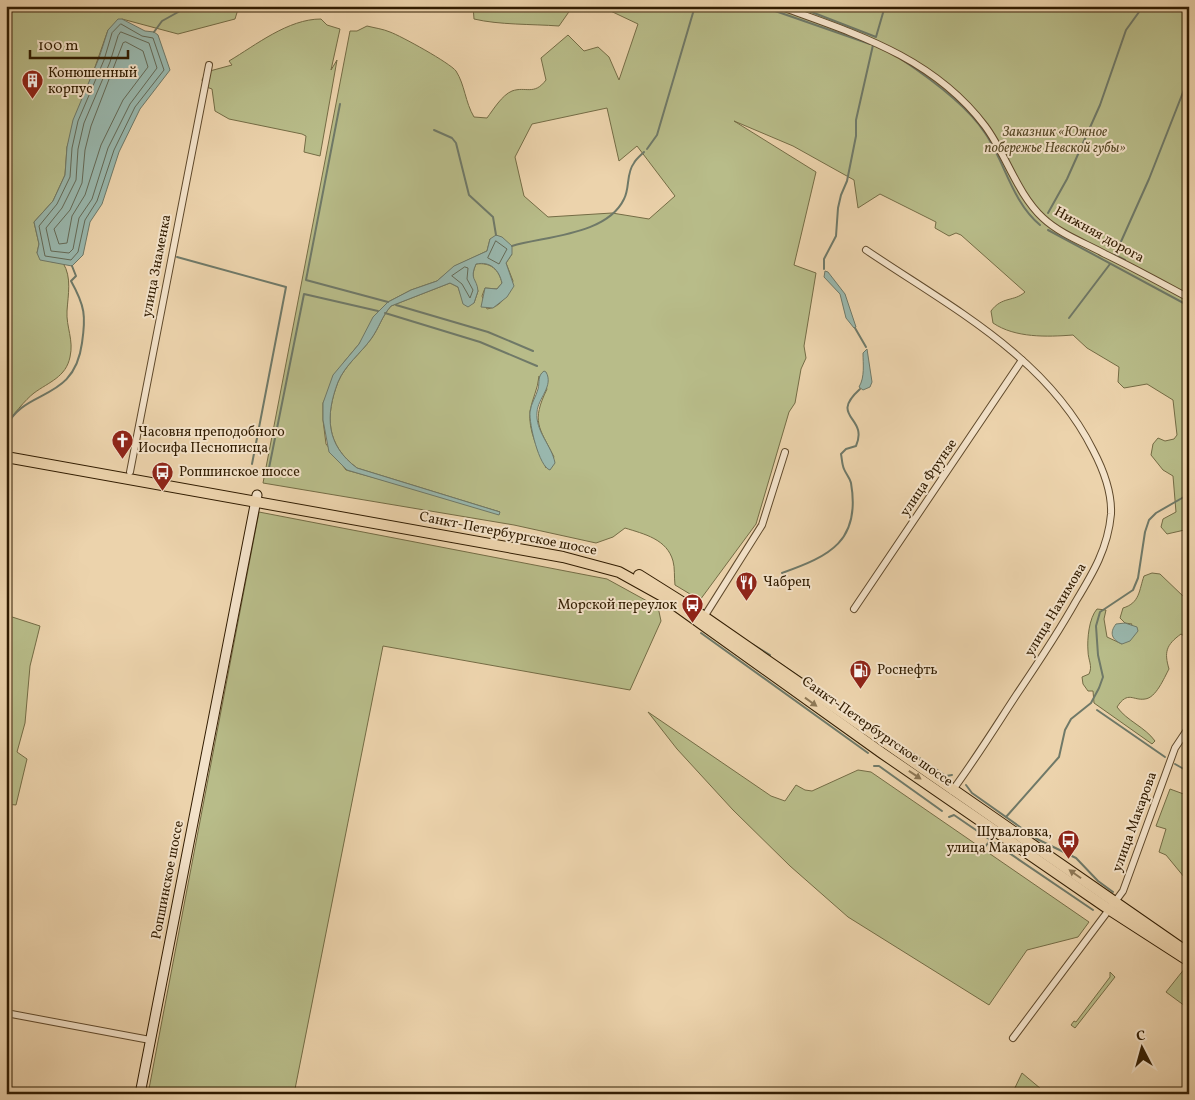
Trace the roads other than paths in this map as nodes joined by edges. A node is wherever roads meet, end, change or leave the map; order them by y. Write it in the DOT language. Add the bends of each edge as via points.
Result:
graph roads {
  1 [pos="779,6"];
  2 [pos="209,65"];
  3 [pos="866,250"];
  4 [pos="1189,298"];
  5 [pos="1022,360"];
  6 [pos="785,452"];
  7 [pos="10,454"];
  8 [pos="130,472"];
  9 [pos="256,499"];
  10 [pos="854,609"];
  11 [pos="704,617"];
  12 [pos="1189,727"];
  13 [pos="951,794"];
  14 [pos="1113,906"];
  15 [pos="1189,953"];
  16 [pos="1189,961"];
  17 [pos="6,1012"];
  18 [pos="1013,1038"];
  19 [pos="150,1040"];
  20 [pos="140,1094"];
  1 -- 4 [label="street, Нижняя дорога" via="878,43 921,67 980,120 1024,194 1042,217"];
  2 -- 8 [label="street, улица Знаменка"];
  3 -- 5 [label="street, улица Нахимова" via="1006,345"];
  5 -- 10 [label="street, улица Фрунзе"];
  5 -- 13 [label="street, улица Нахимова" via="1056,392 1079,424 1101,465 1108,485 1111,514 1091,579"];
  6 -- 11 [label="street" via="762,525"];
  7 -- 8 [label="main road, Санкт-Петербургское шоссе"];
  7 -- 9 [label="main road, Санкт-Петербургское шоссе"];
  8 -- 9 [label="main road, Санкт-Петербургское шоссе"];
  9 -- 11 [label="main road, Санкт-Петербургское шоссе" via="595,558 622,566 651,581"];
  9 -- 13 [label="main road, Санкт-Петербургское шоссе, one-way" via="554,555 619,572 671,602"];
  9 -- 19 [label="main road, Ропшинское шоссе"];
  11 -- 13 [label="main road, Санкт-Петербургское шоссе"];
  12 -- 14 [label="street, улица Макарова" via="1175,748 1129,877"];
  13 -- 14 [label="main road, Санкт-Петербургское шоссе"];
  14 -- 15 [label="main road, Санкт-Петербургское шоссе"];
  14 -- 16 [label="main road, Санкт-Петербургское шоссе"];
  14 -- 18 [label="street, улица Макарова"];
  17 -- 19 [label="street"];
  19 -- 20 [label="main road, Ропшинское шоссе"];
}
